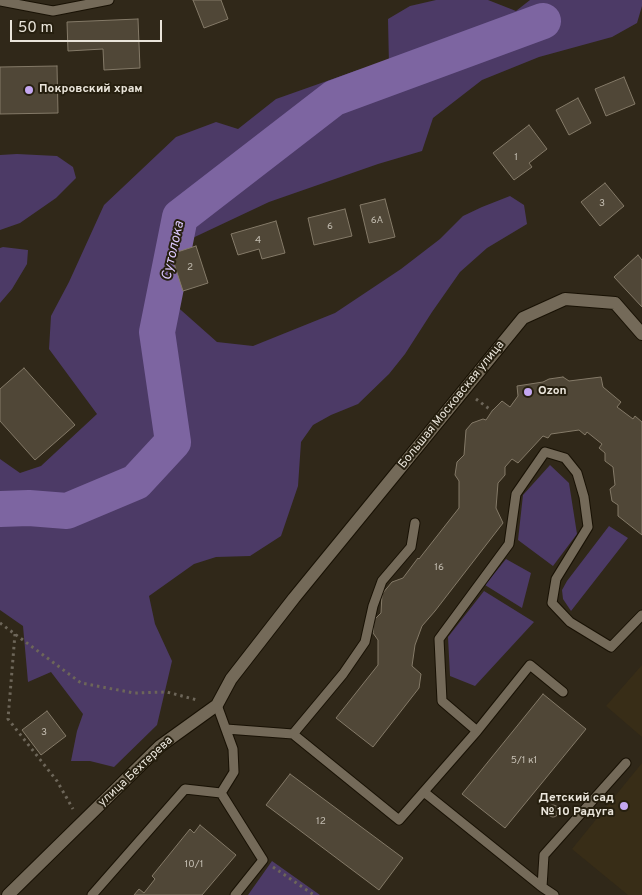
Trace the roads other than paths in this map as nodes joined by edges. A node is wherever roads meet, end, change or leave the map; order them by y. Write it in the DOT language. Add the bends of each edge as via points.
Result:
graph roads {
  1 [pos="109,0"];
  2 [pos="0,1"];
  3 [pos="642,334"];
  4 [pos="415,523"];
  5 [pos="294,598"];
  6 [pos="642,615"];
  7 [pos="563,692"];
  8 [pos="217,705"];
  9 [pos="226,729"];
  10 [pos="478,731"];
  11 [pos="293,734"];
  12 [pos="626,763"];
  13 [pos="424,792"];
  14 [pos="221,793"];
  15 [pos="542,887"];
  16 [pos="8,895"];
  17 [pos="92,895"];
  18 [pos="235,895"];
  19 [pos="554,895"];
  1 -- 2 [label="lane" via="53,11"];
  3 -- 5 [label="street, Большая Московская улица" via="615,304 565,299 523,318"];
  4 -- 11 [label="lane" via="411,547 382,581 365,642"];
  5 -- 8 [label="street, улица Бехтерева" via="232,679"];
  6 -- 10 [label="lane" via="611,647 570,622 552,603 556,579 588,527 584,497 576,473 565,458 545,452 516,494 509,544 439,639 442,702"];
  7 -- 10 [label="lane" via="530,665"];
  8 -- 9 [label="lane"];
  8 -- 16 [label="street, улица Бехтерева" via="160,746"];
  9 -- 11 [label="lane"];
  9 -- 14 [label="lane" via="233,749 234,772"];
  10 -- 13 [label="lane"];
  11 -- 13 [label="lane" via="399,820"];
  12 -- 15 [label="lane" via="544,855"];
  13 -- 15 [label="lane"];
  14 -- 17 [label="lane" via="185,789"];
  14 -- 18 [label="lane" via="263,860"];
  15 -- 19 [label="lane"];
}
